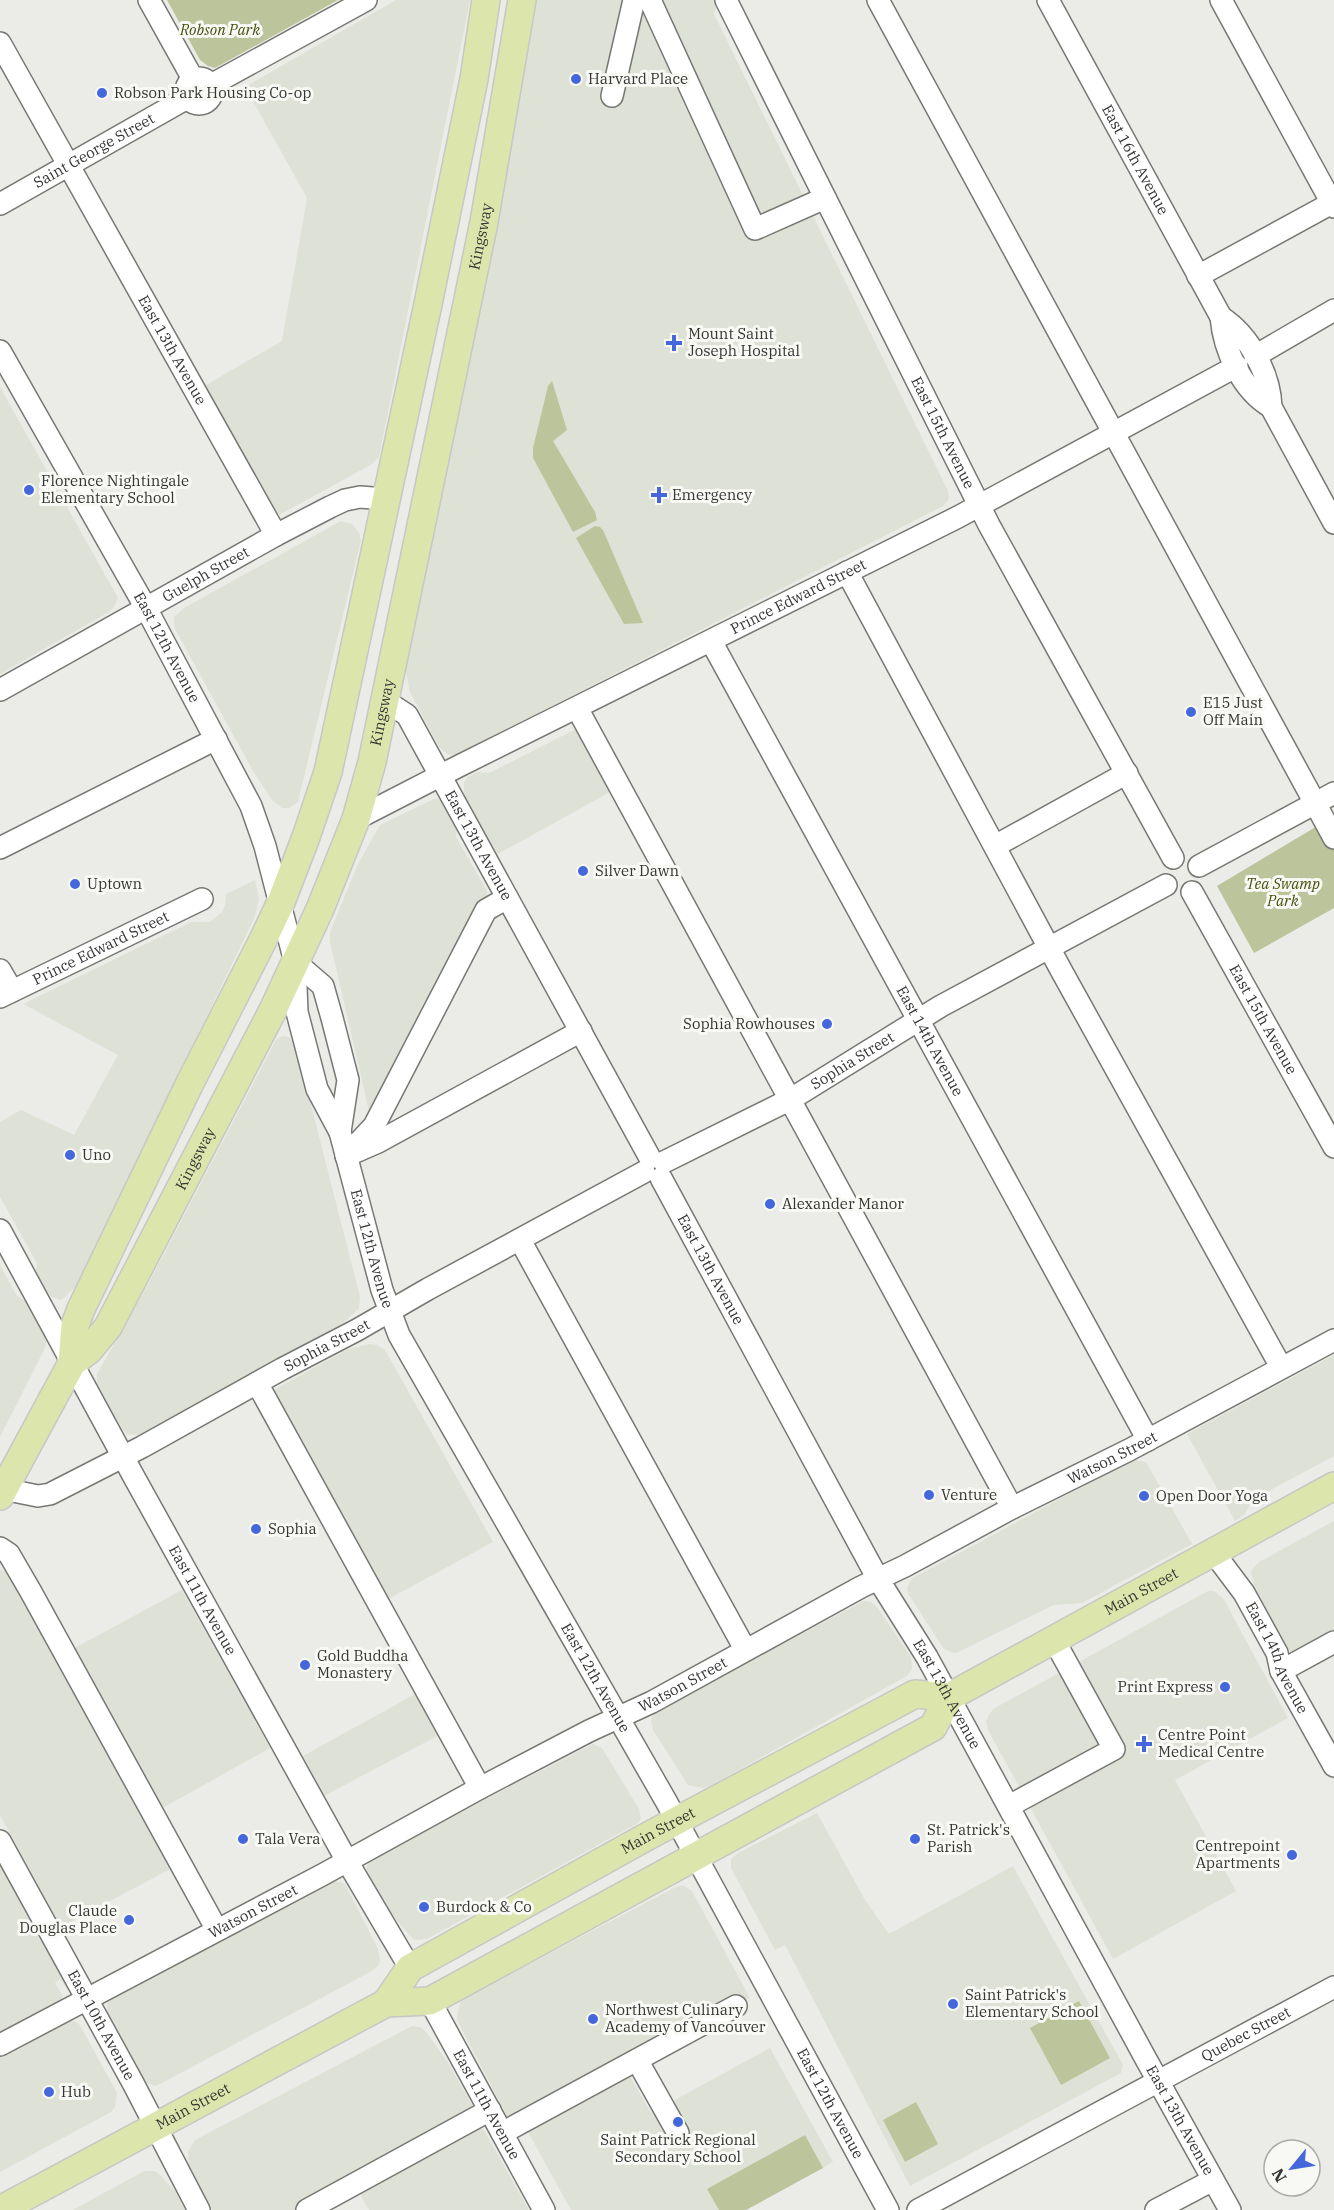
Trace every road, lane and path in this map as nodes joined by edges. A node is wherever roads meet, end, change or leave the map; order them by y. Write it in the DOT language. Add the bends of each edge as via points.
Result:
graph roads {
  1 [pos="149,0"];
  2 [pos="366,0"];
  3 [pos="486,0"];
  4 [pos="522,0"];
  5 [pos="634,0"];
  6 [pos="650,0"];
  7 [pos="726,0"];
  8 [pos="878,0"];
  9 [pos="1048,0"];
  10 [pos="1221,0"];
  11 [pos="0,43"];
  12 [pos="197,87"];
  13 [pos="612,96"];
  14 [pos="68,166"];
  15 [pos="825,198"];
  16 [pos="0,204"];
  17 [pos="1333,205"];
  18 [pos="1198,276"];
  19 [pos="1334,310"];
  20 [pos="0,351"];
  21 [pos="1246,361"];
  22 [pos="1113,433"];
  23 [pos="385,499"];
  24 [pos="978,506"];
  25 [pos="1334,522"];
  26 [pos="276,535"];
  27 [pos="847,572"];
  28 [pos="146,608"];
  29 [pos="711,641"];
  30 [pos="0,690"];
  31 [pos="384,700"];
  32 [pos="577,708"];
  33 [pos="216,739"];
  34 [pos="1127,773"];
  35 [pos="441,775"];
  36 [pos="1334,793"];
  37 [pos="1315,804"];
  38 [pos="356,819"];
  39 [pos="1334,838"];
  40 [pos="995,846"];
  41 [pos="0,848"];
  42 [pos="1173,858"];
  43 [pos="1200,866"];
  44 [pos="1166,885"];
  45 [pos="1192,892"];
  46 [pos="202,898"];
  47 [pos="507,898"];
  48 [pos="281,902"];
  49 [pos="1050,949"];
  50 [pos="295,962"];
  51 [pos="0,970"];
  52 [pos="6,994"];
  53 [pos="919,1019"];
  54 [pos="581,1031"];
  55 [pos="791,1099"];
  56 [pos="340,1132"];
  57 [pos="1334,1147"];
  58 [pos="346,1156"];
  59 [pos="655,1167"];
  60 [pos="0,1230"];
  61 [pos="520,1240"];
  62 [pos="390,1311"];
  63 [pos="1334,1340"];
  64 [pos="72,1363"];
  65 [pos="1281,1367"];
  66 [pos="257,1383"];
  67 [pos="1148,1440"];
  68 [pos="123,1457"];
  69 [pos="1334,1486"];
  70 [pos="2,1493"];
  71 [pos="1012,1508"];
  72 [pos="0,1548"];
  73 [pos="1214,1553"];
  74 [pos="878,1579"];
  75 [pos="1054,1640"];
  76 [pos="1334,1642"];
  77 [pos="746,1649"];
  78 [pos="1281,1671"];
  79 [pos="949,1698"];
  80 [pos="618,1717"];
  81 [pos="1334,1766"];
  82 [pos="480,1788"];
  83 [pos="1009,1806"];
  84 [pos="677,1821"];
  85 [pos="0,1841"];
  86 [pos="696,1855"];
  87 [pos="347,1861"];
  88 [pos="217,1930"];
  89 [pos="410,1968"];
  90 [pos="1334,1987"];
  91 [pos="87,1999"];
  92 [pos="430,2001"];
  93 [pos="386,2003"];
  94 [pos="736,2006"];
  95 [pos="0,2044"];
  96 [pos="637,2060"];
  97 [pos="1158,2083"];
  98 [pos="490,2110"];
  99 [pos="155,2126"];
  100 [pos="502,2133"];
  101 [pos="678,2133"];
  102 [pos="1213,2180"];
  103 [pos="0,2210"];
  104 [pos="199,2210"];
  105 [pos="307,2210"];
  106 [pos="544,2210"];
  107 [pos="888,2210"];
  108 [pos="918,2210"];
  109 [pos="1156,2210"];
  110 [pos="1230,2210"];
  1 -- 12 [label="street"];
  2 -- 12 [label="street, Saint George Street"];
  3 -- 23 [label="main road, Kingsway" via="474,79"];
  4 -- 31 [label="main road, Kingsway" via="484,222"];
  5 -- 13 [label="street"];
  6 -- 15 [label="street" via="755,229"];
  7 -- 15 [label="street, East 15th Avenue"];
  8 -- 22 [label="street"];
  9 -- 18 [label="street, East 16th Avenue"];
  10 -- 17 [label="street"];
  11 -- 14 [label="street, East 13th Avenue"];
  12 -- 14 [label="street, Saint George Street"];
  14 -- 16 [label="street, Saint George Street"];
  14 -- 26 [label="street, East 13th Avenue"];
  15 -- 24 [label="street, East 15th Avenue"];
  17 -- 18 [label="street"];
  18 -- 21 [label="street, East 16th Avenue" via="1221,317 1226,345"];
  19 -- 21 [label="street, Prince Edward Street"];
  20 -- 28 [label="street, East 12th Avenue"];
  21 -- 22 [label="street, Prince Edward Street"];
  21 -- 25 [label="street, East 16th Avenue" via="1254,393 1272,407"];
  22 -- 24 [label="street, Prince Edward Street"];
  22 -- 37 [label="street"];
  23 -- 26 [label="street, Guelph Street" via="345,500"];
  23 -- 48 [label="main road, Kingsway" via="328,772"];
  24 -- 27 [label="street, Prince Edward Street"];
  24 -- 34 [label="street, East 15th Avenue"];
  26 -- 28 [label="street, Guelph Street"];
  27 -- 29 [label="street, Prince Edward Street"];
  27 -- 40 [label="street"];
  28 -- 30 [label="street, Guelph Street"];
  28 -- 33 [label="street, East 12th Avenue"];
  29 -- 32 [label="street, Prince Edward Street"];
  29 -- 53 [label="street, East 14th Avenue"];
  31 -- 35 [label="street, East 13th Avenue" via="407,715"];
  31 -- 38 [label="main road, Kingsway"];
  32 -- 35 [label="street, Prince Edward Street"];
  32 -- 55 [label="street"];
  33 -- 41 [label="street"];
  33 -- 48 [label="street, East 12th Avenue" via="251,806"];
  34 -- 40 [label="street"];
  34 -- 42 [label="street, East 15th Avenue"];
  35 -- 38 [label="street, Prince Edward Street"];
  35 -- 47 [label="street, East 13th Avenue"];
  36 -- 37 [label="street"];
  37 -- 39 [label="street"];
  37 -- 43 [label="street"];
  38 -- 50 [label="main road, Kingsway"];
  40 -- 49 [label="street"];
  42 -- 43 [label="street" via="1191,858"];
  42 -- 44 [label="street" via="1165,867"];
  43 -- 45 [label="street" via="1200,883"];
  44 -- 45 [label="street" via="1181,895"];
  44 -- 49 [label="street, Sophia Street"];
  45 -- 57 [label="street, East 15th Avenue"];
  46 -- 52 [label="street, Prince Edward Street"];
  47 -- 54 [label="street, East 13th Avenue"];
  47 -- 58 [label="street" via="486,910 374,1126"];
  48 -- 50 [label="street, East 12th Avenue"];
  48 -- 64 [label="main road, Kingsway" via="81,1309 75,1325"];
  49 -- 53 [label="street, Sophia Street"];
  49 -- 65 [label="street"];
  50 -- 56 [label="street, East 12th Avenue" via="297,1012 317,1089"];
  50 -- 56 [label="street, East 12th Avenue" via="323,986 340,1049 348,1080"];
  50 -- 64 [label="main road, Kingsway" via="108,1327"];
  51 -- 52 [label="street"];
  53 -- 55 [label="street, Sophia Street"];
  53 -- 67 [label="street, East 14th Avenue"];
  54 -- 58 [label="street"];
  54 -- 59 [label="street, East 13th Avenue"];
  55 -- 59 [label="street, Sophia Street"];
  55 -- 71 [label="street"];
  56 -- 58 [label="street, East 12th Avenue"];
  58 -- 62 [label="street, East 12th Avenue"];
  59 -- 61 [label="street, Sophia Street"];
  59 -- 74 [label="street, East 13th Avenue"];
  60 -- 64 [label="street, East 11th Avenue"];
  61 -- 62 [label="street, Sophia Street"];
  61 -- 77 [label="street"];
  62 -- 66 [label="street, Sophia Street"];
  62 -- 80 [label="street, East 12th Avenue" via="431,1395"];
  63 -- 65 [label="street, Watson Street"];
  64 -- 68 [label="street, East 11th Avenue"];
  64 -- 70 [label="main road, Kingsway"];
  65 -- 67 [label="street, Watson Street"];
  66 -- 68 [label="street, Sophia Street"];
  66 -- 82 [label="street"];
  67 -- 71 [label="street, Watson Street"];
  68 -- 70 [label="street, Sophia Street" via="50,1494"];
  68 -- 87 [label="street, East 11th Avenue"];
  69 -- 73 [label="main road, Main Street"];
  71 -- 74 [label="street, Watson Street"];
  72 -- 88 [label="street" via="9,1554 31,1592"];
  73 -- 75 [label="main road, Main Street"];
  73 -- 78 [label="street, East 14th Avenue" via="1244,1593 1277,1653"];
  74 -- 77 [label="street, Watson Street"];
  74 -- 79 [label="street, East 13th Avenue"];
  75 -- 79 [label="main road, Main Street"];
  75 -- 83 [label="street" via="1114,1749"];
  76 -- 78 [label="street"];
  77 -- 80 [label="street, Watson Street"];
  78 -- 81 [label="street, East 14th Avenue"];
  79 -- 83 [label="street, East 13th Avenue"];
  79 -- 84 [label="main road, Main Street" via="915,1694"];
  79 -- 86 [label="main road, Main Street" via="933,1727"];
  80 -- 82 [label="street, Watson Street"];
  80 -- 84 [label="street, East 12th Avenue"];
  82 -- 87 [label="street, Watson Street"];
  83 -- 97 [label="street, East 13th Avenue"];
  84 -- 86 [label="street, East 12th Avenue"];
  84 -- 89 [label="main road, Main Street"];
  85 -- 91 [label="street, East 10th Avenue"];
  86 -- 92 [label="main road, Main Street"];
  86 -- 107 [label="street, East 12th Avenue"];
  87 -- 88 [label="street, Watson Street"];
  87 -- 89 [label="street, East 11th Avenue"];
  88 -- 91 [label="street, Watson Street"];
  89 -- 93 [label="main road, Main Street"];
  90 -- 97 [label="street, Quebec Street"];
  91 -- 95 [label="street, Watson Street"];
  91 -- 99 [label="street, East 10th Avenue"];
  92 -- 93 [label="main road, Main Street"];
  92 -- 98 [label="street, East 11th Avenue"];
  93 -- 99 [label="main road, Main Street"];
  94 -- 96 [label="street"];
  96 -- 100 [label="street"];
  96 -- 101 [label="street"];
  97 -- 102 [label="street, East 13th Avenue"];
  97 -- 108 [label="street, Quebec Street"];
  98 -- 100 [label="street, East 11th Avenue"];
  98 -- 105 [label="street"];
  99 -- 103 [label="main road, Main Street"];
  99 -- 104 [label="street, East 10th Avenue"];
  100 -- 106 [label="street, East 11th Avenue"];
  102 -- 109 [label="street"];
  102 -- 110 [label="street, East 13th Avenue"];
}
